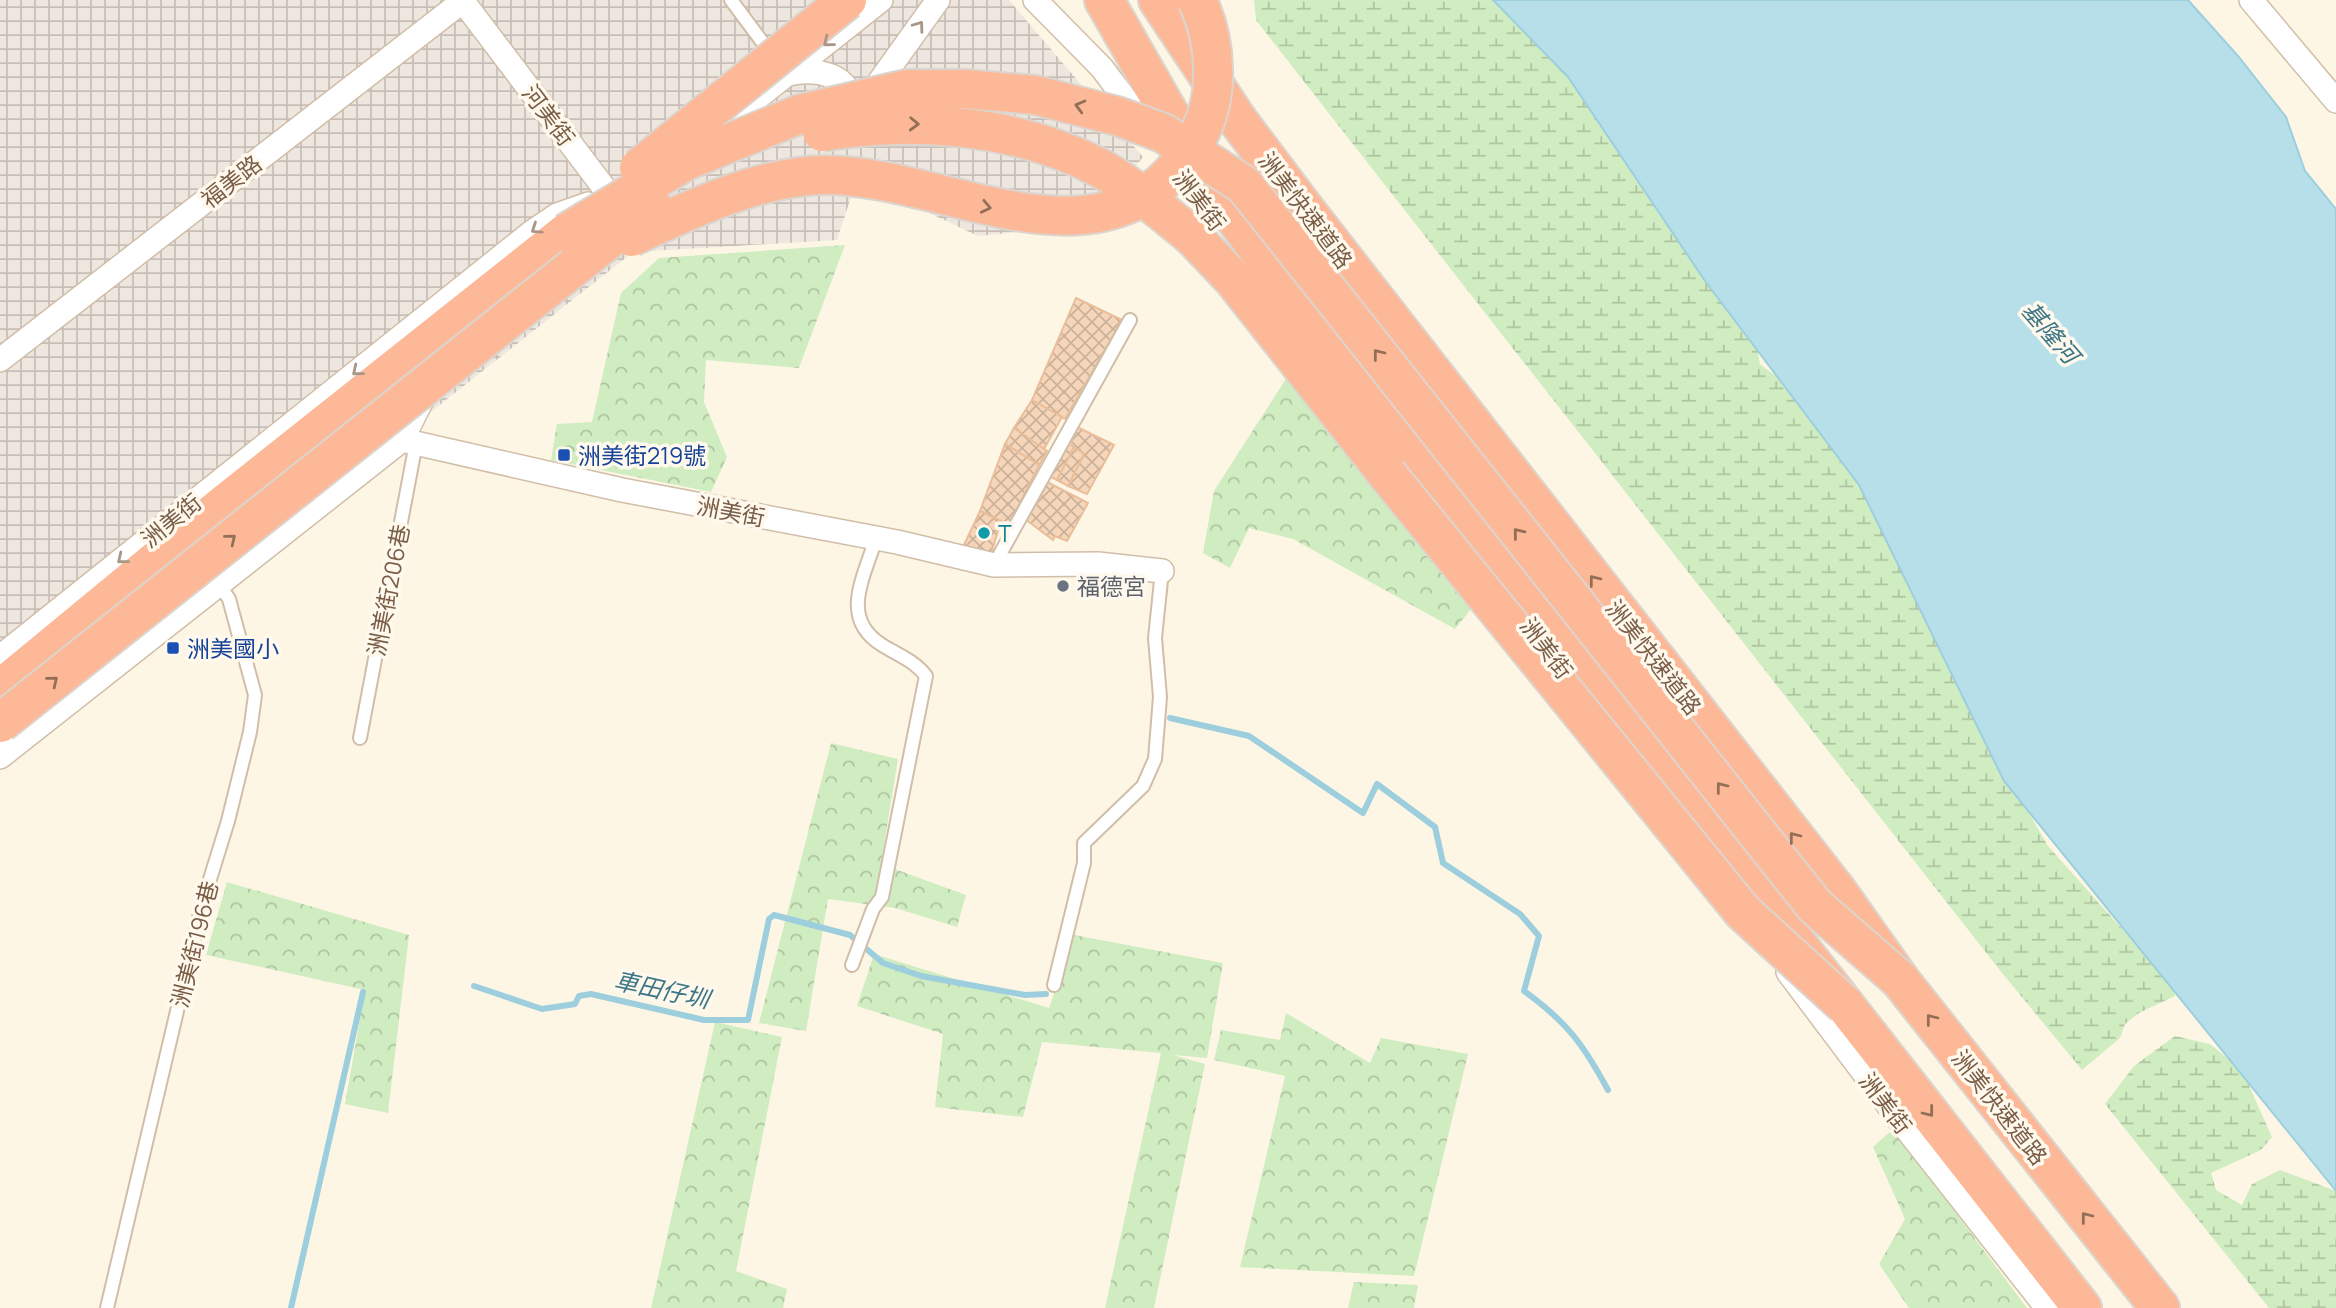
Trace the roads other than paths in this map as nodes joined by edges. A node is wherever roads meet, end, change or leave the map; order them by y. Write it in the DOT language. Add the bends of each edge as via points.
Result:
graph roads {
  1 [pos="463,0"];
  2 [pos="731,0"];
  3 [pos="847,0"];
  4 [pos="881,0"];
  5 [pos="938,0"];
  6 [pos="1035,0"];
  7 [pos="1104,0"];
  8 [pos="1158,0"];
  9 [pos="1197,0"];
  10 [pos="2251,0"];
  11 [pos="787,75"];
  12 [pos="2336,102"];
  13 [pos="850,121"];
  14 [pos="611,197"];
  15 [pos="636,229"];
  16 [pos="577,245"];
  17 [pos="1130,320"];
  18 [pos="0,360"];
  19 [pos="409,441"];
  20 [pos="876,538"];
  21 [pos="994,565"];
  22 [pos="1161,571"];
  23 [pos="219,584"];
  24 [pos="0,657"];
  25 [pos="0,689"];
  26 [pos="0,723"];
  27 [pos="360,738"];
  28 [pos="0,757"];
  29 [pos="852,965"];
  30 [pos="1900,980"];
  31 [pos="1054,985"];
  32 [pos="1845,1005"];
  33 [pos="2019,1228"];
  34 [pos="2120,1260"];
  35 [pos="107,1308"];
  36 [pos="2047,1308"];
  37 [pos="2081,1308"];
  38 [pos="2103,1308"];
  39 [pos="2151,1308"];
  40 [pos="2160,1308"];
  1 -- 14 [label="street, 河美街"];
  1 -- 18 [label="street, 福美路"];
  2 -- 11 [label="lane"];
  3 -- 16 [label="highway, bridge" via="667,143"];
  4 -- 11 [label="street, 洲美街, one-way"];
  13 -- 5 [label="street, one-way"];
  6 -- 36 [label="street, 洲美街" via="1102,68 1250,266 1515,604 1897,1117"];
  7 -- 32 [label="highway, bridge" via="1207,180 1311,322"];
  30 -- 8 [label="highway, 洲美快速道路, one-way, bridge" via="1837,891 1303,208"];
  16 -- 9 [label="highway, one-way, bridge" via="773,182 821,175 865,178 1041,217 1082,216 1119,208 1157,187 1183,162 1199,135 1212,100 1213,57"];
  10 -- 12 [label="street"];
  11 -- 13 [label="street" via="807,70 837,78 852,106"];
  11 -- 14 [label="street, 洲美街" via="662,172"];
  13 -- 15 [label="street" via="805,171 779,190 742,207"];
  14 -- 15 [label="street, 河美街"];
  14 -- 24 [label="street, 洲美街, one-way" via="557,215 532,232"];
  15 -- 19 [label="street" via="561,266 488,319 452,354 421,400"];
  16 -- 25 [label="highway" via="222,506"];
  26 -- 16 [label="highway, one-way, bridge"];
  30 -- 16 [label="highway, one-way, bridge" via="1815,906 1244,185 1163,133 1035,94 907,89 800,114 686,161"];
  16 -- 32 [label="highway, one-way, bridge" via="627,225 703,174 759,150 817,132 870,124 918,123 985,132 1041,144 1099,167 1192,236 1233,279 1743,912"];
  17 -- 21 [label="lane"];
  19 -- 20 [label="street, 洲美街" via="622,490"];
  19 -- 23 [label="street"];
  19 -- 27 [label="lane, 洲美街206巷"];
  20 -- 21 [label="street, 洲美街"];
  20 -- 29 [label="lane" via="855,606 862,628 926,676 882,897"];
  21 -- 22 [label="street, 洲美街" via="1098,564"];
  22 -- 31 [label="lane, 洲美街" via="1155,638 1160,697 1155,759 1143,786 1084,843 1084,863"];
  23 -- 28 [label="street"];
  23 -- 35 [label="lane, 洲美街196巷" via="229,599 255,695 250,732 202,905"];
  34 -- 30 [label="highway, 洲美快速道路, one-way"];
  32 -- 33 [label="highway, one-way"];
  33 -- 37 [label="highway"];
  33 -- 38 [label="highway"];
  34 -- 39 [label="highway"];
  34 -- 40 [label="highway, 洲美快速道路"];
}
